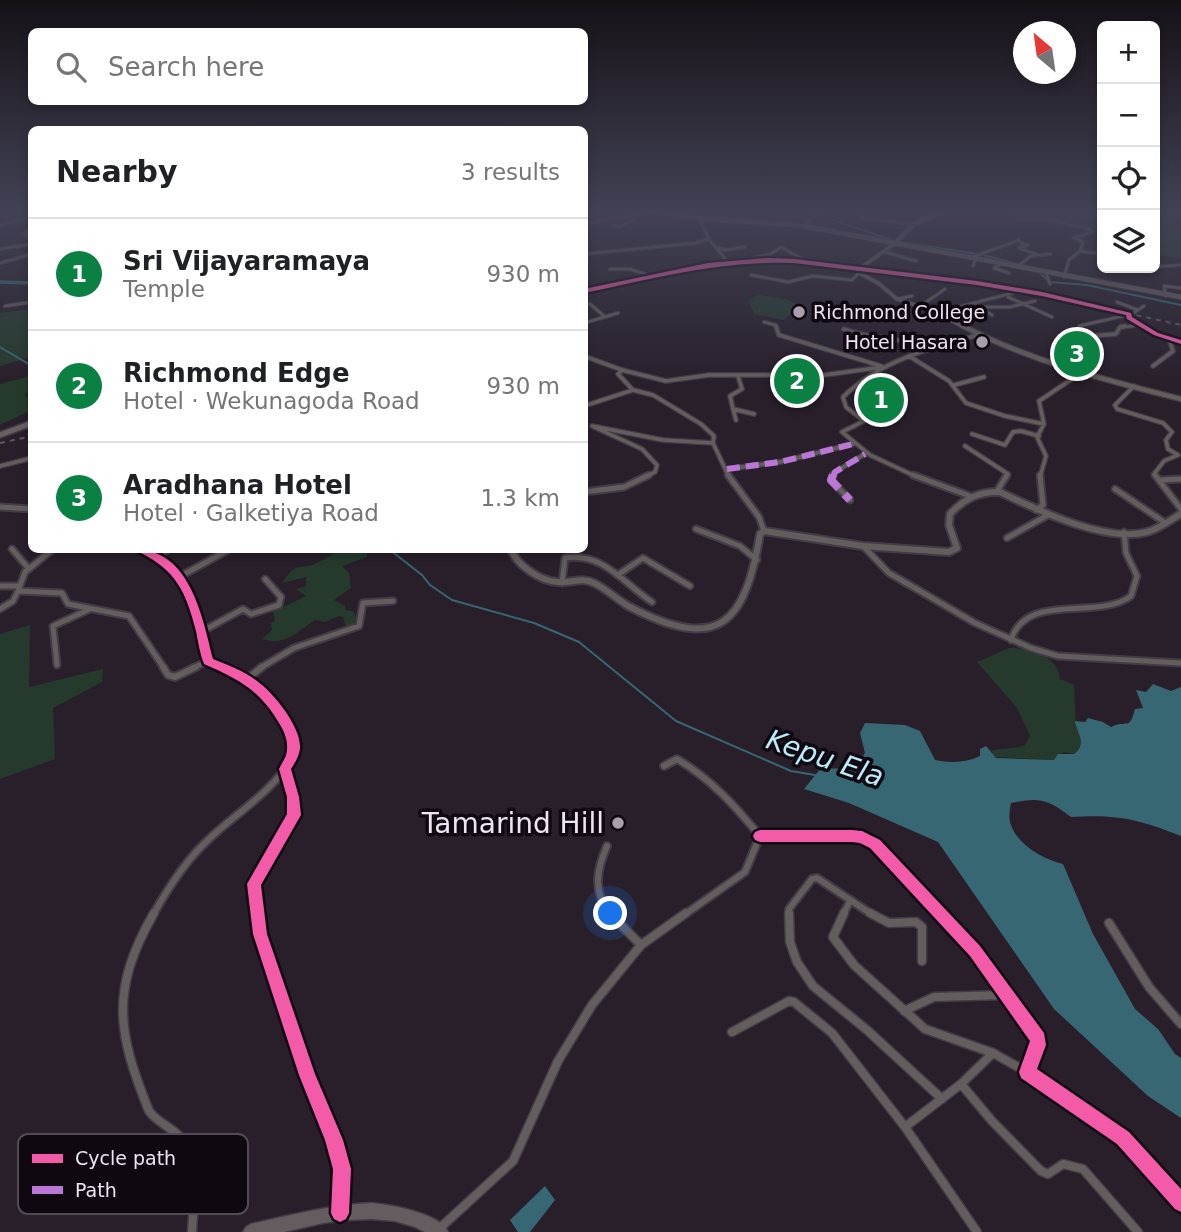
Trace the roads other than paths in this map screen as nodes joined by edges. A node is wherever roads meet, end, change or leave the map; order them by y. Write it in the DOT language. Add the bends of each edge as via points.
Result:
graph roads {
  1 [pos="627,269"];
  2 [pos="631,269"];
  3 [pos="671,269"];
  4 [pos="681,269"];
  5 [pos="861,269"];
  6 [pos="865,269"];
  7 [pos="998,269"];
  8 [pos="1031,269"];
  9 [pos="1066,269"];
  10 [pos="610,270"];
  11 [pos="1009,273"];
  12 [pos="1045,273"];
  13 [pos="645,274"];
  14 [pos="751,275"];
  15 [pos="1064,277"];
  16 [pos="1050,283"];
  17 [pos="1181,288"];
  18 [pos="588,289"];
  19 [pos="588,289"];
  20 [pos="946,289"];
  21 [pos="1024,290"];
  22 [pos="912,296"];
  23 [pos="1006,296"];
  24 [pos="1166,296"];
  25 [pos="1181,298"];
  26 [pos="898,299"];
  27 [pos="1035,301"];
  28 [pos="1116,302"];
  29 [pos="28,303"];
  30 [pos="970,303"];
  31 [pos="1024,303"];
  32 [pos="590,304"];
  33 [pos="5,306"];
  34 [pos="1144,306"];
  35 [pos="919,307"];
  36 [pos="980,307"];
  37 [pos="1138,310"];
  38 [pos="618,313"];
  39 [pos="936,313"];
  40 [pos="1129,314"];
  41 [pos="992,315"];
  42 [pos="604,316"];
  43 [pos="1052,317"];
  44 [pos="588,322"];
  45 [pos="764,322"];
  46 [pos="1139,325"];
  47 [pos="1079,326"];
  48 [pos="844,330"];
  49 [pos="978,335"];
  50 [pos="1091,336"];
  51 [pos="1169,339"];
  52 [pos="1181,342"];
  53 [pos="922,349"];
  54 [pos="588,357"];
  55 [pos="907,357"];
  56 [pos="1153,366"];
  57 [pos="884,367"];
  58 [pos="622,370"];
  59 [pos="1081,373"];
  60 [pos="738,376"];
  61 [pos="985,377"];
  62 [pos="954,385"];
  63 [pos="1134,386"];
  64 [pos="633,390"];
  65 [pos="1181,399"];
  66 [pos="588,405"];
  67 [pos="733,409"];
  68 [pos="754,414"];
  69 [pos="736,420"];
  70 [pos="28,424"];
  71 [pos="1044,424"];
  72 [pos="592,426"];
  73 [pos="588,427"];
  74 [pos="972,433"];
  75 [pos="0,435"];
  76 [pos="1039,436"];
  77 [pos="713,443"];
  78 [pos="853,443"];
  79 [pos="965,446"];
  80 [pos="865,454"];
  81 [pos="28,459"];
  82 [pos="0,466"];
  83 [pos="727,469"];
  84 [pos="1181,479"];
  85 [pos="1161,480"];
  86 [pos="1115,489"];
  87 [pos="997,491"];
  88 [pos="588,492"];
  89 [pos="970,496"];
  90 [pos="850,500"];
  91 [pos="28,504"];
  92 [pos="0,507"];
  93 [pos="24,507"];
  94 [pos="28,508"];
  95 [pos="1181,509"];
  96 [pos="1035,510"];
  97 [pos="1181,514"];
  98 [pos="1048,515"];
  99 [pos="1164,522"];
  100 [pos="696,529"];
  101 [pos="764,531"];
  102 [pos="1124,532"];
  103 [pos="1007,538"];
  104 [pos="863,546"];
  105 [pos="12,549"];
  106 [pos="48,553"];
  107 [pos="152,553"];
  108 [pos="162,553"];
  109 [pos="223,553"];
  110 [pos="512,553"];
  111 [pos="159,555"];
  112 [pos="757,560"];
  113 [pos="29,569"];
  114 [pos="619,574"];
  115 [pos="181,576"];
  116 [pos="265,579"];
  117 [pos="562,583"];
  118 [pos="0,586"];
  119 [pos="690,586"];
  120 [pos="18,588"];
  121 [pos="393,601"];
  122 [pos="652,601"];
  123 [pos="92,608"];
  124 [pos="0,609"];
  125 [pos="201,632"];
  126 [pos="1011,640"];
  127 [pos="208,661"];
  128 [pos="1181,663"];
  129 [pos="57,665"];
  130 [pos="247,679"];
  131 [pos="664,766"];
  132 [pos="285,769"];
  133 [pos="760,836"];
  134 [pos="607,846"];
  135 [pos="850,901"];
  136 [pos="1109,923"];
  137 [pos="641,945"];
  138 [pos="922,961"];
  139 [pos="1005,995"];
  140 [pos="904,1011"];
  141 [pos="1181,1024"];
  142 [pos="732,1032"];
  143 [pos="993,1053"];
  144 [pos="1027,1072"];
  145 [pos="961,1084"];
  146 [pos="942,1099"];
  147 [pos="905,1127"];
  148 [pos="174,1134"];
  149 [pos="1181,1203"];
  150 [pos="340,1213"];
  151 [pos="192,1214"];
  152 [pos="439,1231"];
  153 [pos="192,1232"];
  154 [pos="251,1232"];
  155 [pos="977,1232"];
  156 [pos="1138,1232"];
  1 -- 10 [label="street"];
  2 -- 13 [label="street"];
  3 -- 13 [label="street"];
  4 -- 18 [label="street"];
  5 -- 14 [label="street" via="852,280 813,276 789,282"];
  5 -- 26 [label="street"];
  6 -- 21 [label="street"];
  7 -- 11 [label="street"];
  8 -- 12 [label="main road"];
  9 -- 15 [label="street"];
  12 -- 15 [label="main road"];
  12 -- 16 [label="street"];
  13 -- 19 [label="street"];
  15 -- 24 [label="main road"];
  17 -- 24 [label="street" via="1164,286"];
  20 -- 35 [label="street"];
  21 -- 23 [label="street"];
  21 -- 40 [label="street"];
  22 -- 26 [label="street"];
  23 -- 30 [label="street"];
  23 -- 31 [label="street"];
  24 -- 25 [label="main road"];
  26 -- 35 [label="street"];
  27 -- 31 [label="street"];
  28 -- 37 [label="street"];
  29 -- 33 [label="street"];
  30 -- 36 [label="street"];
  30 -- 39 [label="street"];
  31 -- 36 [label="street"];
  31 -- 43 [label="street"];
  32 -- 42 [label="street"];
  34 -- 37 [label="street"];
  35 -- 39 [label="street"];
  36 -- 41 [label="street"];
  37 -- 40 [label="street"];
  38 -- 42 [label="street"];
  39 -- 49 [label="street"];
  40 -- 46 [label="street"];
  40 -- 47 [label="street"];
  42 -- 44 [label="street"];
  45 -- 57 [label="street" via="775,325 779,335"];
  46 -- 50 [label="street" via="1119,327 1111,336"];
  46 -- 51 [label="street"];
  48 -- 53 [label="street" via="906,341"];
  49 -- 53 [label="street"];
  49 -- 59 [label="street"];
  51 -- 52 [label="street"];
  51 -- 56 [label="street" via="1174,348"];
  53 -- 55 [label="street"];
  54 -- 58 [label="street"];
  55 -- 57 [label="street"];
  55 -- 62 [label="street"];
  55 -- 78 [label="street" via="859,382 844,397 846,407 864,421 842,432"];
  57 -- 60 [label="street" via="824,375"];
  58 -- 60 [label="street" via="666,381"];
  58 -- 64 [label="street" via="618,374"];
  59 -- 63 [label="street"];
  59 -- 71 [label="street" via="1039,401"];
  60 -- 67 [label="street" via="742,389 730,396"];
  61 -- 62 [label="street"];
  62 -- 71 [label="street" via="966,404"];
  63 -- 65 [label="street"];
  63 -- 85 [label="street" via="1115,405 1117,409 1163,424 1172,432 1166,440 1168,449 1178,455 1164,461 1154,474"];
  64 -- 66 [label="street"];
  64 -- 77 [label="street" via="653,395 701,424 713,436"];
  67 -- 68 [label="street"];
  67 -- 69 [label="street"];
  70 -- 75 [label="main road"];
  71 -- 76 [label="street"];
  72 -- 73 [label="street"];
  72 -- 77 [label="street" via="663,440"];
  72 -- 88 [label="street" via="642,449 657,465 655,472 624,487"];
  74 -- 76 [label="street" via="1000,445 1007,444 1013,432"];
  76 -- 96 [label="street" via="1046,456 1040,475 1043,505"];
  77 -- 83 [label="street"];
  78 -- 80 [label="street"];
  78 -- 83 [label="street" via="780,462"];
  79 -- 87 [label="street" via="1008,474"];
  80 -- 89 [label="street" via="902,474"];
  80 -- 90 [label="street" via="835,472 831,480"];
  81 -- 82 [label="street"];
  83 -- 101 [label="street"];
  84 -- 85 [label="street"];
  85 -- 95 [label="street"];
  86 -- 99 [label="street"];
  87 -- 89 [label="street"];
  87 -- 96 [label="street"];
  89 -- 104 [label="street" via="950,514 954,550"];
  91 -- 93 [label="street"];
  92 -- 93 [label="street"];
  93 -- 94 [label="street"];
  96 -- 98 [label="street"];
  97 -- 99 [label="street"];
  98 -- 102 [label="street"];
  98 -- 103 [label="street"];
  99 -- 102 [label="street" via="1149,531"];
  100 -- 112 [label="street" via="740,546"];
  101 -- 104 [label="street"];
  101 -- 112 [label="street"];
  102 -- 126 [label="street" via="1126,553 1137,576 1131,596 1118,604 1035,614 1014,628"];
  104 -- 126 [label="street" via="889,573"];
  105 -- 113 [label="street"];
  106 -- 113 [label="street"];
  107 -- 111 [label="street"];
  108 -- 111 [label="street"];
  109 -- 115 [label="street"];
  110 -- 117 [label="street" via="543,581"];
  111 -- 115 [label="street"];
  112 -- 117 [label="street" via="741,610 724,624 699,630 655,619 593,583"];
  113 -- 120 [label="street"];
  114 -- 117 [label="street" via="590,555 577,554 565,558"];
  114 -- 119 [label="street" via="643,558"];
  114 -- 122 [label="street" via="640,596"];
  115 -- 125 [label="street"];
  116 -- 125 [label="street" via="281,597 279,605 251,614 243,609 225,615"];
  118 -- 120 [label="street"];
  120 -- 123 [label="street" via="62,593 68,604"];
  120 -- 124 [label="street" via="13,601"];
  121 -- 130 [label="street" via="363,603 359,626 274,657"];
  123 -- 127 [label="street" via="129,616 168,675 175,677"];
  123 -- 129 [label="street" via="52,626"];
  125 -- 127 [label="street"];
  126 -- 128 [label="street" via="1058,656"];
  127 -- 130 [label="street"];
  130 -- 132 [label="street" via="272,699 296,742"];
  131 -- 133 [label="street" via="677,759 701,772 727,795"];
  132 -- 148 [label="street" via="269,792 209,840 181,870 154,910 125,974 121,1020 150,1116"];
  132 -- 150 [label="street" via="294,815 254,884 260,934 334,1140 342,1169"];
  133 -- 137 [label="street" via="746,872"];
  133 -- 139 [label="street" via="852,836 875,844 975,951"];
  134 -- 137 [label="street" via="597,864 595,890 614,922"];
  135 -- 138 [label="street" via="889,923 916,922 922,927"];
  135 -- 140 [label="street" via="833,937 835,943"];
  135 -- 146 [label="street" via="828,883 811,879 789,909 790,942 797,962 813,986"];
  136 -- 141 [label="street" via="1149,987"];
  137 -- 152 [label="street" via="592,1004 558,1060 513,1161"];
  139 -- 140 [label="street" via="934,997"];
  139 -- 144 [label="street" via="1038,1039"];
  140 -- 143 [label="street" via="925,1029"];
  142 -- 147 [label="street" via="794,1002 832,1032"];
  143 -- 144 [label="street"];
  143 -- 145 [label="street"];
  144 -- 149 [label="street" via="1123,1138"];
  145 -- 146 [label="street"];
  145 -- 156 [label="street" via="1041,1171 1048,1174 1063,1164 1083,1169"];
  146 -- 147 [label="street"];
  147 -- 155 [label="street"];
  150 -- 152 [label="highway" via="399,1213"];
  150 -- 154 [label="highway"];
  151 -- 153 [label="street"];
}
